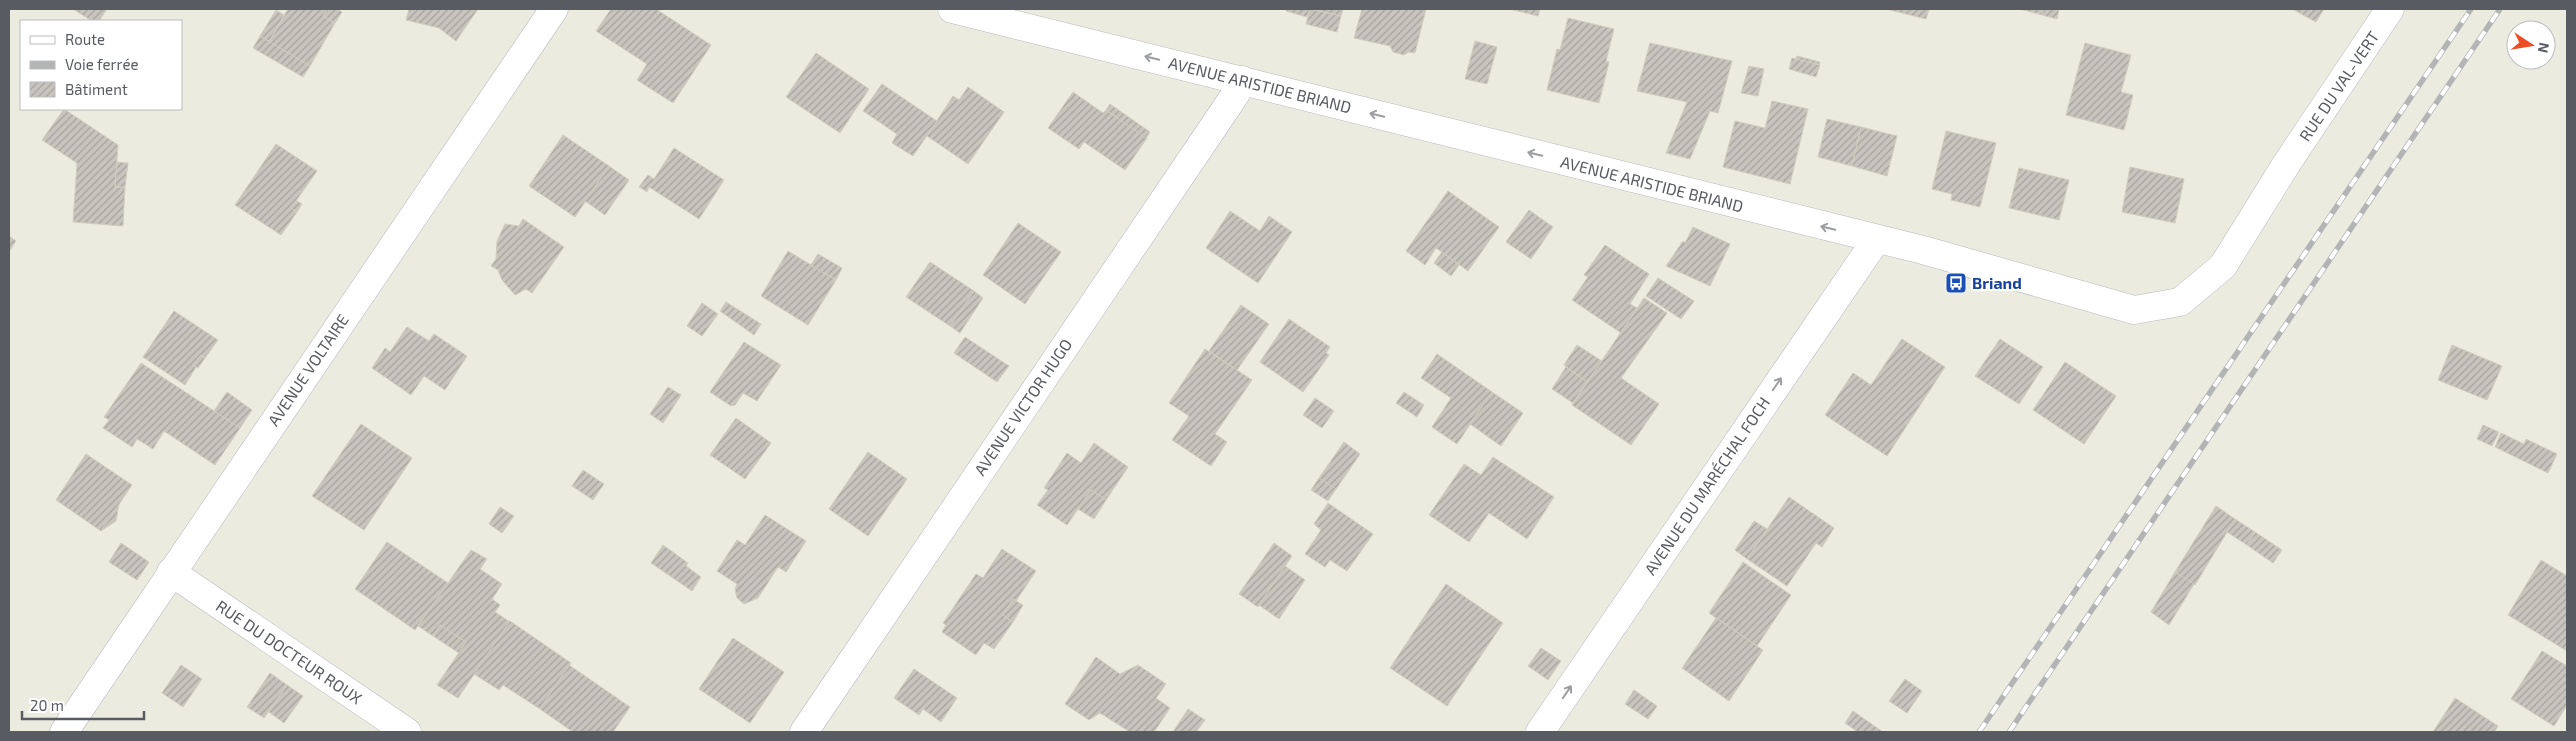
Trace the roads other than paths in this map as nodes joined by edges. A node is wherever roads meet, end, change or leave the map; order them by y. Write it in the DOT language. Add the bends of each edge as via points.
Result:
graph roads {
  1 [pos="554,9"];
  2 [pos="952,9"];
  3 [pos="2390,9"];
  4 [pos="1242,80"];
  5 [pos="2287,163"];
  6 [pos="1876,240"];
  7 [pos="171,572"];
  8 [pos="64,732"];
  9 [pos="407,732"];
  10 [pos="804,732"];
  11 [pos="1540,732"];
  1 -- 7 [label="street, AVENUE VOLTAIRE"];
  4 -- 2 [label="street, AVENUE ARISTIDE BRIAND, one-way"];
  3 -- 5 [label="street, RUE DU VAL-VERT"];
  6 -- 4 [label="street, AVENUE ARISTIDE BRIAND, one-way"];
  4 -- 10 [label="street, AVENUE VICTOR HUGO" via="1235,95"];
  5 -- 6 [label="street, AVENUE ARISTIDE BRIAND" via="2223,266 2180,302 2134,310 1923,250"];
  11 -- 6 [label="street, AVENUE DU MARÉCHAL FOCH, one-way"];
  7 -- 8 [label="street, AVENUE VOLTAIRE"];
  7 -- 9 [label="street, RUE DU DOCTEUR ROUX"];
}
